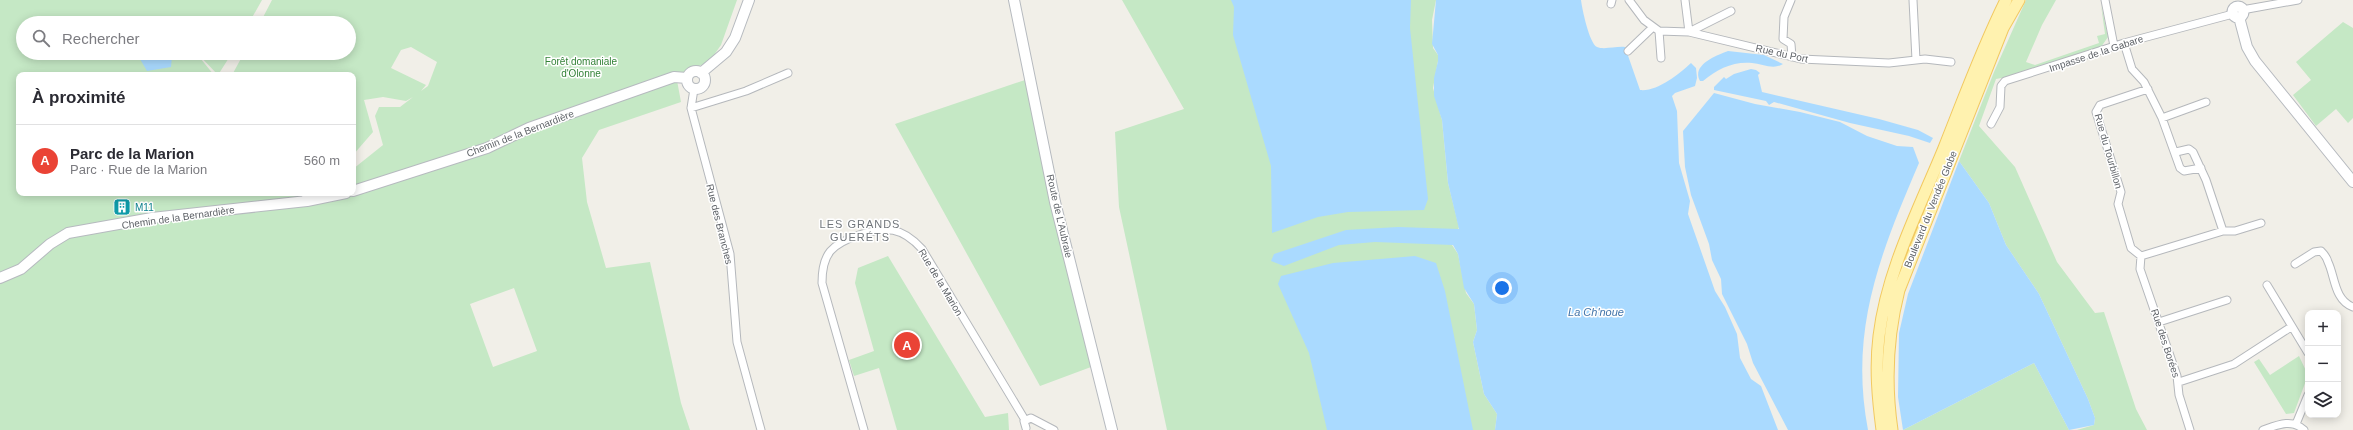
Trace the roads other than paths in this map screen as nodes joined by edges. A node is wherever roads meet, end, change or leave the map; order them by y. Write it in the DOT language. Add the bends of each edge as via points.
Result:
graph roads {
  1 [pos="749,0"];
  2 [pos="1014,0"];
  3 [pos="1629,0"];
  4 [pos="1685,0"];
  5 [pos="1791,0"];
  6 [pos="1913,0"];
  7 [pos="2006,0"];
  8 [pos="2019,0"];
  9 [pos="2105,0"];
  10 [pos="2298,0"];
  11 [pos="2237,9"];
  12 [pos="1731,11"];
  13 [pos="1656,29"];
  14 [pos="1689,32"];
  15 [pos="2124,43"];
  16 [pos="2114,46"];
  17 [pos="1628,51"];
  18 [pos="1792,57"];
  19 [pos="1661,58"];
  20 [pos="1916,60"];
  21 [pos="1951,62"];
  22 [pos="701,73"];
  23 [pos="788,73"];
  24 [pos="687,78"];
  25 [pos="694,89"];
  26 [pos="2148,89"];
  27 [pos="2206,102"];
  28 [pos="691,108"];
  29 [pos="2162,118"];
  30 [pos="1991,124"];
  31 [pos="2176,152"];
  32 [pos="2201,168"];
  33 [pos="2353,182"];
  34 [pos="356,190"];
  35 [pos="316,196"];
  36 [pos="306,197"];
  37 [pos="2262,223"];
  38 [pos="2223,231"];
  39 [pos="2141,256"];
  40 [pos="2295,264"];
  41 [pos="0,278"];
  42 [pos="2267,285"];
  43 [pos="2227,300"];
  44 [pos="2353,307"];
  45 [pos="2159,322"];
  46 [pos="2291,327"];
  47 [pos="2305,348"];
  48 [pos="2179,382"];
  49 [pos="2305,402"];
  50 [pos="1028,419"];
  51 [pos="2296,424"];
  52 [pos="1027,429"];
  53 [pos="761,430"];
  54 [pos="864,430"];
  55 [pos="1054,430"];
  56 [pos="1112,430"];
  57 [pos="1882,430"];
  58 [pos="1892,430"];
  59 [pos="2190,430"];
  60 [pos="2263,430"];
  61 [pos="2304,430"];
  1 -- 22 [label="street" via="735,38 726,52"];
  2 -- 56 [label="street, Route de L'Aubraie" via="1055,202"];
  3 -- 13 [label="street"];
  4 -- 14 [label="street"];
  5 -- 18 [label="street" via="1784,16 1783,39 1791,44"];
  6 -- 20 [label="street"];
  7 -- 57 [label="main road, Boulevard du Vendée Globe" via="1896,264 1879,337 1877,384"];
  8 -- 58 [label="main road, Boulevard du Vendée Globe" via="2000,35 1899,290 1893,313 1887,360"];
  9 -- 16 [label="street"];
  10 -- 11 [label="street, Impasse de la Gabare"];
  11 -- 15 [label="street, Impasse de la Gabare"];
  11 -- 33 [label="street" via="2247,47 2254,61"];
  12 -- 14 [label="street"];
  13 -- 14 [label="street, Rue du Port"];
  13 -- 17 [label="street"];
  13 -- 19 [label="street"];
  14 -- 18 [label="street, Rue du Port"];
  15 -- 16 [label="street, Impasse de la Gabare"];
  15 -- 26 [label="street" via="2132,68"];
  16 -- 30 [label="street, Impasse de la Gabare" via="2005,81 2001,86 2000,106"];
  18 -- 20 [label="street, Rue du Port" via="1889,63"];
  20 -- 21 [label="street, Rue du Port"];
  22 -- 24 [label="street" via="690,73"];
  22 -- 25 [label="street" via="705,81 703,86"];
  23 -- 28 [label="street" via="746,92"];
  24 -- 25 [label="street" via="690,87"];
  24 -- 34 [label="street, Chemin de la Bernardière" via="674,77 529,128 487,148"];
  25 -- 28 [label="street, Rue des Branches"];
  26 -- 29 [label="street"];
  26 -- 39 [label="street, Rue du Tourbillon" via="2100,105 2096,112 2121,192 2118,204 2132,248"];
  27 -- 29 [label="street"];
  28 -- 53 [label="street, Rue des Branches" via="730,254 737,342"];
  29 -- 31 [label="street"];
  31 -- 32 [label="street" via="2189,149"];
  31 -- 32 [label="street" via="2180,168 2184,171"];
  32 -- 38 [label="street"];
  35 -- 36 [label="street, Chemin de la Bernardière"];
  36 -- 41 [label="street, Chemin de la Bernardière" via="152,218 68,233 50,244 22,268"];
  37 -- 38 [label="street" via="2235,232"];
  38 -- 39 [label="street"];
  39 -- 45 [label="street, Rue des Borées" via="2140,268"];
  40 -- 44 [label="street" via="2314,252 2321,251 2329,262 2333,283 2345,302"];
  42 -- 46 [label="street"];
  43 -- 45 [label="street"];
  45 -- 48 [label="street, Rue des Borées"];
  46 -- 47 [label="street"];
  46 -- 48 [label="street" via="2234,364"];
  48 -- 59 [label="street, Rue des Borées" via="2179,395"];
  49 -- 51 [label="street"];
  50 -- 52 [label="street" via="1024,425"];
  50 -- 54 [label="street, Rue de la Marion" via="922,249 904,233 883,228 839,242 826,258 822,268 822,283"];
  50 -- 55 [label="street"];
  51 -- 60 [label="street" via="2279,425"];
  51 -- 61 [label="street"];
}
